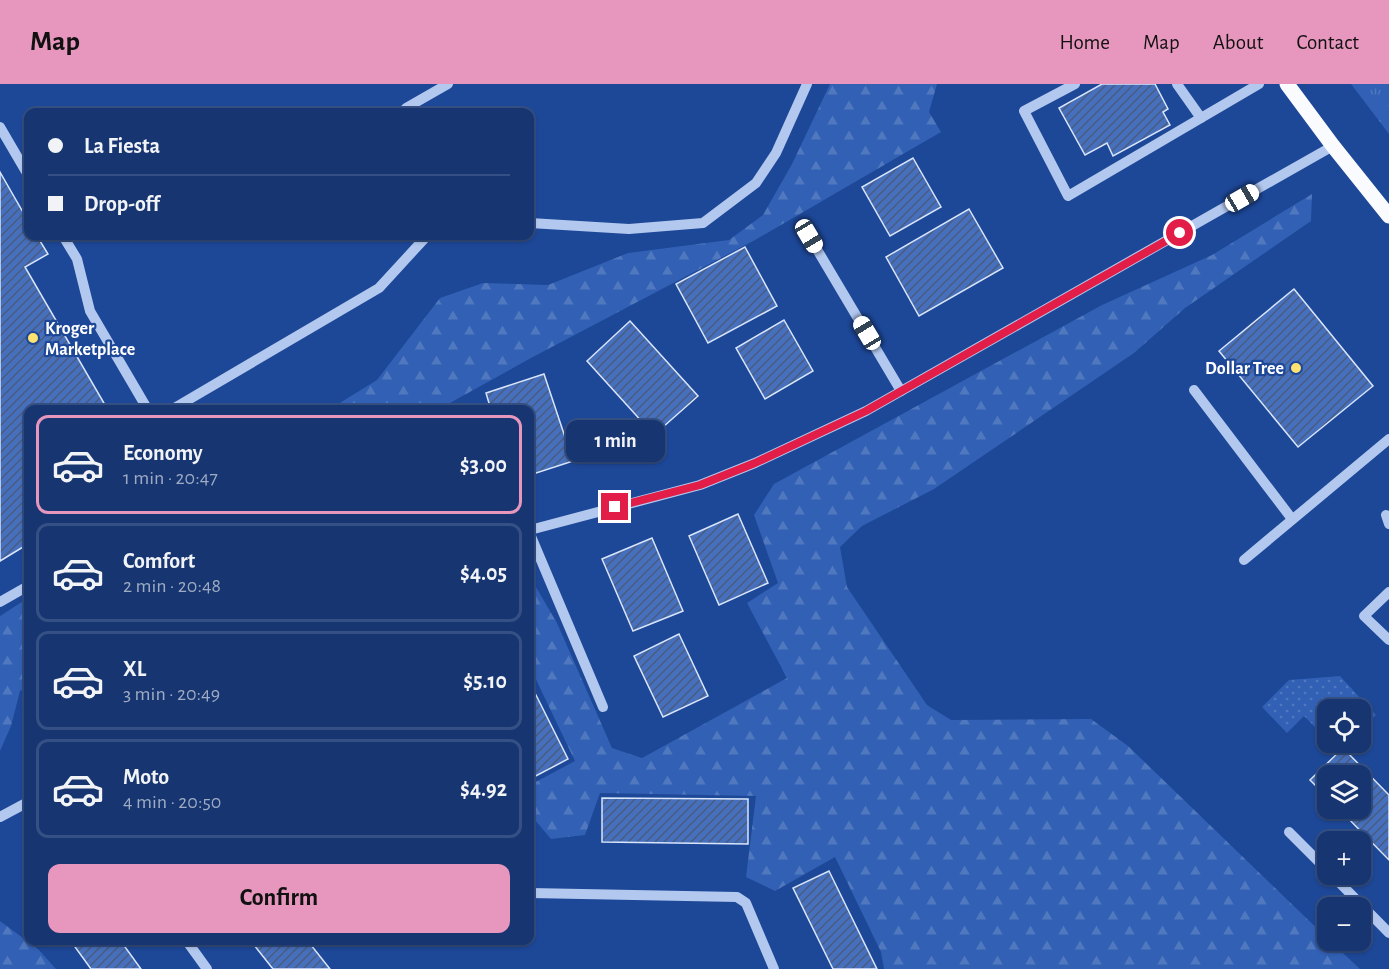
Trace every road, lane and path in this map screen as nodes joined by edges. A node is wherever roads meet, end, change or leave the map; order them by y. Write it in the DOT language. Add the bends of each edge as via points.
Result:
graph roads {
  1 [pos="448,84"];
  2 [pos="807,84"];
  3 [pos="1075,84"];
  4 [pos="1177,84"];
  5 [pos="1258,84"];
  6 [pos="1287,84"];
  7 [pos="406,108"];
  8 [pos="1201,118"];
  9 [pos="0,127"];
  10 [pos="1333,146"];
  11 [pos="24,168"];
  12 [pos="1389,216"];
  13 [pos="534,222"];
  14 [pos="809,236"];
  15 [pos="65,240"];
  16 [pos="423,240"];
  17 [pos="1194,390"];
  18 [pos="901,392"];
  19 [pos="145,405"];
  20 [pos="180,405"];
  21 [pos="1389,439"];
  22 [pos="1293,519"];
  23 [pos="534,531"];
  24 [pos="534,542"];
  25 [pos="1244,560"];
  26 [pos="24,588"];
  27 [pos="1389,592"];
  28 [pos="0,602"];
  29 [pos="1389,640"];
  30 [pos="603,707"];
  31 [pos="24,804"];
  32 [pos="0,817"];
  33 [pos="1289,832"];
  34 [pos="1317,860"];
  35 [pos="1342,885"];
  36 [pos="534,893"];
  37 [pos="1389,933"];
  38 [pos="190,945"];
  39 [pos="207,969"];
  40 [pos="774,969"];
  1 -- 7 [label="lane"];
  2 -- 13 [label="lane" via="776,153 756,183 703,223 629,229"];
  3 -- 8 [label="lane" via="1024,111 1068,196"];
  4 -- 8 [label="lane"];
  5 -- 8 [label="lane"];
  6 -- 10 [label="main road"];
  9 -- 11 [label="lane"];
  10 -- 12 [label="main road"];
  10 -- 18 [label="lane"];
  14 -- 18 [label="lane"];
  15 -- 19 [label="lane" via="77,259 90,311"];
  16 -- 20 [label="lane" via="379,288"];
  17 -- 22 [label="lane"];
  18 -- 23 [label="lane" via="765,459 700,485"];
  21 -- 22 [label="lane"];
  22 -- 25 [label="lane"];
  24 -- 30 [label="lane"];
  26 -- 28 [label="lane"];
  27 -- 29 [label="lane" via="1364,616"];
  31 -- 32 [label="lane"];
  33 -- 34 [label="lane"];
  35 -- 37 [label="lane"];
  36 -- 40 [label="lane" via="737,897 746,903"];
  38 -- 39 [label="lane"];
}
